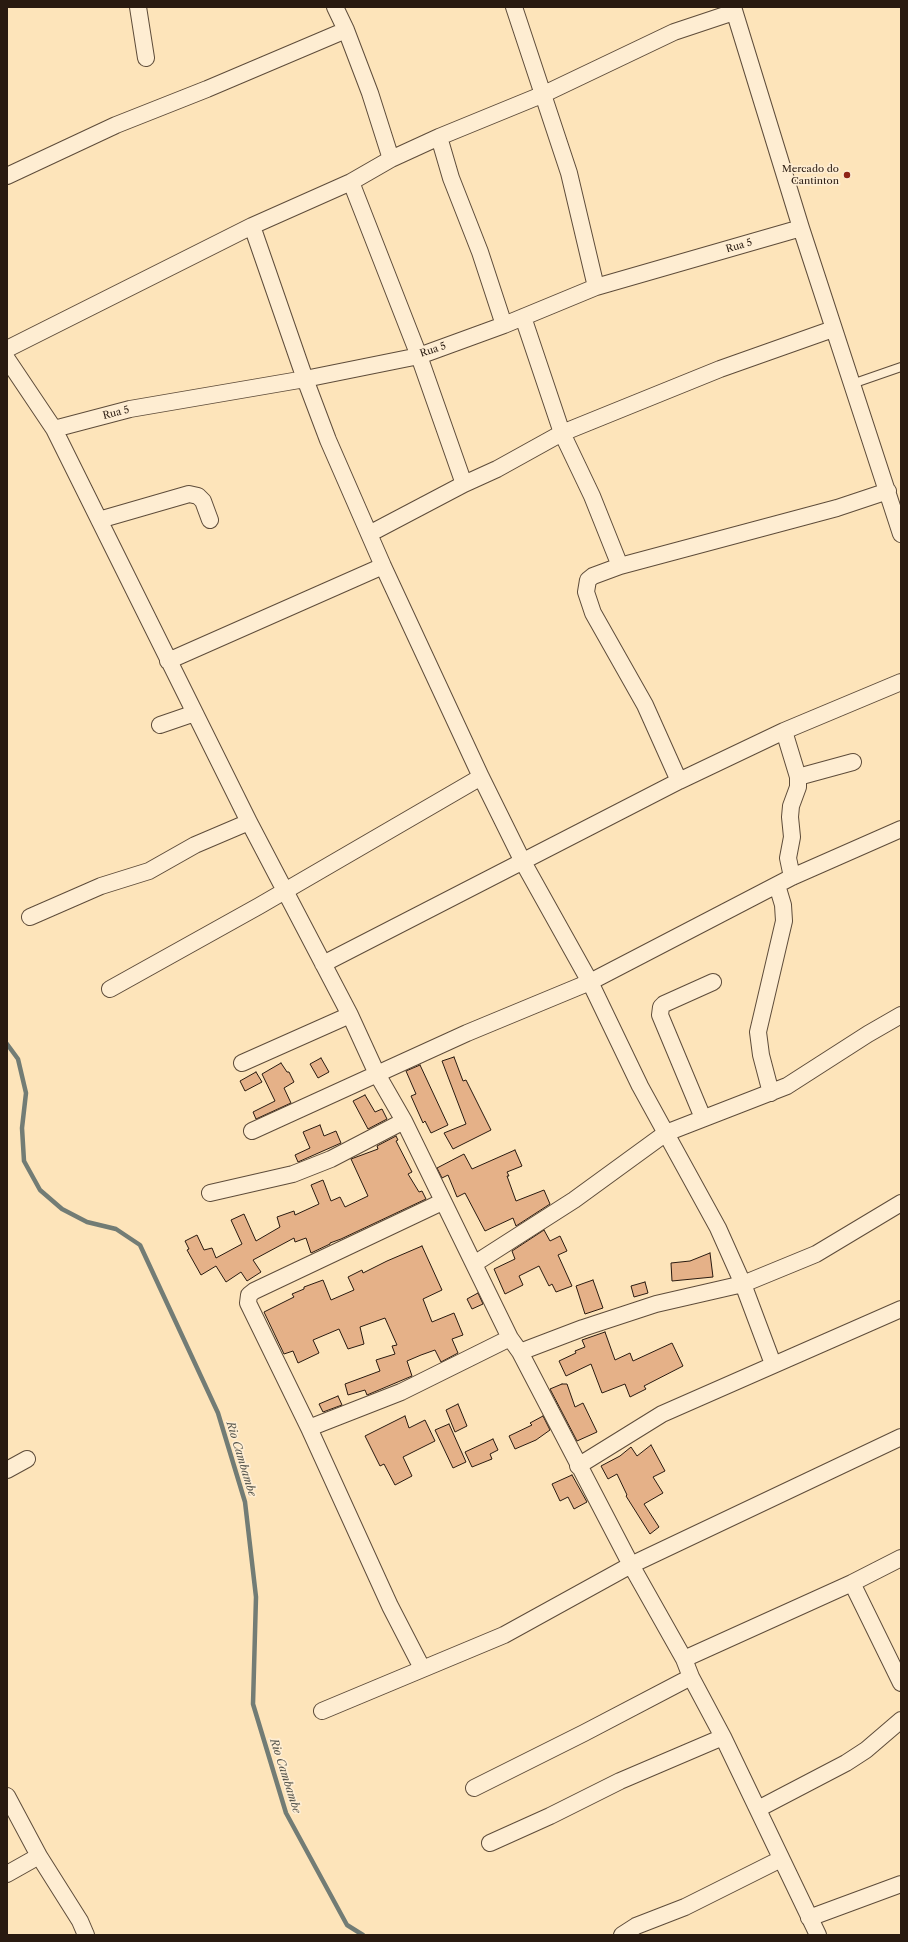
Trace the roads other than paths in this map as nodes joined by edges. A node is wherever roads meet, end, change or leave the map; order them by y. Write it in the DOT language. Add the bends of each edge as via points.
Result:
graph roads {
  1 [pos="138,7"];
  2 [pos="335,7"];
  3 [pos="514,7"];
  4 [pos="733,9"];
  5 [pos="346,30"];
  6 [pos="146,58"];
  7 [pos="544,94"];
  8 [pos="439,137"];
  9 [pos="391,159"];
  10 [pos="7,176"];
  11 [pos="351,182"];
  12 [pos="252,226"];
  13 [pos="801,228"];
  14 [pos="596,287"];
  15 [pos="523,317"];
  16 [pos="504,325"];
  17 [pos="833,329"];
  18 [pos="7,349"];
  19 [pos="419,356"];
  20 [pos="7,359"];
  21 [pos="901,367"];
  22 [pos="305,379"];
  23 [pos="852,384"];
  24 [pos="54,429"];
  25 [pos="562,433"];
  26 [pos="464,484"];
  27 [pos="888,491"];
  28 [pos="99,520"];
  29 [pos="210,520"];
  30 [pos="369,534"];
  31 [pos="901,534"];
  32 [pos="383,566"];
  33 [pos="620,566"];
  34 [pos="168,661"];
  35 [pos="901,682"];
  36 [pos="195,713"];
  37 [pos="160,725"];
  38 [pos="784,731"];
  39 [pos="853,762"];
  40 [pos="481,777"];
  41 [pos="798,777"];
  42 [pos="680,781"];
  43 [pos="249,822"];
  44 [pos="901,829"];
  45 [pos="523,862"];
  46 [pos="792,877"];
  47 [pos="777,885"];
  48 [pos="286,890"];
  49 [pos="30,917"];
  50 [pos="323,964"];
  51 [pos="590,982"];
  52 [pos="712,982"];
  53 [pos="110,989"];
  54 [pos="350,1015"];
  55 [pos="901,1015"];
  56 [pos="242,1063"];
  57 [pos="377,1074"];
  58 [pos="771,1093"];
  59 [pos="703,1118"];
  60 [pos="404,1121"];
  61 [pos="252,1131"];
  62 [pos="666,1132"];
  63 [pos="210,1193"];
  64 [pos="442,1202"];
  65 [pos="901,1203"];
  66 [pos="474,1264"];
  67 [pos="744,1284"];
  68 [pos="901,1309"];
  69 [pos="510,1338"];
  70 [pos="520,1352"];
  71 [pos="773,1364"];
  72 [pos="309,1428"];
  73 [pos="901,1438"];
  74 [pos="28,1459"];
  75 [pos="578,1466"];
  76 [pos="7,1470"];
  77 [pos="901,1558"];
  78 [pos="631,1565"];
  79 [pos="852,1583"];
  80 [pos="684,1659"];
  81 [pos="422,1668"];
  82 [pos="691,1677"];
  83 [pos="901,1683"];
  84 [pos="322,1710"];
  85 [pos="901,1720"];
  86 [pos="723,1737"];
  87 [pos="474,1788"];
  88 [pos="7,1796"];
  89 [pos="758,1809"];
  90 [pos="490,1843"];
  91 [pos="39,1856"];
  92 [pos="781,1859"];
  93 [pos="7,1874"];
  94 [pos="901,1884"];
  95 [pos="809,1918"];
  96 [pos="638,1931"];
  97 [pos="86,1935"];
  98 [pos="622,1935"];
  99 [pos="818,1935"];
  1 -- 6 [label="street"];
  2 -- 5 [label="street"];
  3 -- 7 [label="street"];
  4 -- 7 [label="street" via="674,32"];
  4 -- 13 [label="street"];
  5 -- 9 [label="street"];
  5 -- 10 [label="street" via="207,90 116,125"];
  7 -- 8 [label="street"];
  7 -- 14 [label="street" via="569,173"];
  8 -- 9 [label="street"];
  8 -- 16 [label="street" via="451,178 480,252"];
  9 -- 11 [label="street"];
  11 -- 12 [label="street"];
  11 -- 19 [label="street"];
  12 -- 18 [label="street"];
  12 -- 22 [label="street"];
  13 -- 14 [label="street, Rua 5"];
  13 -- 17 [label="street"];
  14 -- 15 [label="street, Rua 5"];
  15 -- 16 [label="street, Rua 5"];
  15 -- 25 [label="street"];
  16 -- 19 [label="street, Rua 5"];
  17 -- 23 [label="street"];
  17 -- 25 [label="street" via="720,369"];
  19 -- 22 [label="street, Rua 5"];
  19 -- 26 [label="street"];
  20 -- 24 [label="street"];
  21 -- 23 [label="lane"];
  22 -- 24 [label="street, Rua 5" via="136,408"];
  22 -- 30 [label="street" via="328,440"];
  23 -- 27 [label="street"];
  24 -- 28 [label="street"];
  25 -- 26 [label="street"];
  25 -- 33 [label="street" via="592,496"];
  26 -- 30 [label="street"];
  27 -- 31 [label="street"];
  27 -- 33 [label="street" via="837,508"];
  28 -- 29 [label="street" via="189,494 198,496 203,501"];
  28 -- 34 [label="street"];
  30 -- 32 [label="street"];
  32 -- 34 [label="street"];
  32 -- 40 [label="street"];
  33 -- 42 [label="street" via="588,580 586,592 593,613 645,705"];
  34 -- 36 [label="street"];
  35 -- 38 [label="street"];
  36 -- 37 [label="street"];
  36 -- 43 [label="street"];
  38 -- 41 [label="street"];
  38 -- 42 [label="street"];
  39 -- 41 [label="street"];
  40 -- 45 [label="street"];
  40 -- 48 [label="street"];
  41 -- 46 [label="street" via="790,817 792,837 788,858"];
  42 -- 45 [label="street"];
  43 -- 48 [label="street"];
  43 -- 49 [label="street" via="194,845 149,871 101,886"];
  44 -- 46 [label="street"];
  45 -- 50 [label="street"];
  45 -- 51 [label="street"];
  46 -- 47 [label="street"];
  47 -- 51 [label="street"];
  47 -- 58 [label="street" via="783,905 784,921 758,1032"];
  48 -- 50 [label="street"];
  48 -- 53 [label="street"];
  50 -- 54 [label="street"];
  51 -- 57 [label="street"];
  51 -- 62 [label="street" via="640,1086"];
  52 -- 59 [label="street" via="664,1004 660,1015"];
  54 -- 56 [label="street"];
  54 -- 57 [label="street"];
  55 -- 58 [label="street" via="787,1086"];
  57 -- 60 [label="street"];
  57 -- 61 [label="street"];
  58 -- 59 [label="street"];
  59 -- 62 [label="street"];
  60 -- 63 [label="street" via="331,1159 293,1174"];
  60 -- 64 [label="street"];
  62 -- 66 [label="street" via="574,1200"];
  62 -- 67 [label="street" via="718,1228"];
  64 -- 66 [label="street"];
  64 -- 72 [label="street" via="249,1295 248,1303"];
  65 -- 67 [label="street" via="816,1254"];
  66 -- 69 [label="street"];
  67 -- 70 [label="street" via="656,1304"];
  67 -- 71 [label="street"];
  68 -- 71 [label="street"];
  69 -- 70 [label="street"];
  69 -- 72 [label="street" via="401,1392"];
  70 -- 75 [label="street"];
  71 -- 75 [label="street" via="662,1414"];
  72 -- 81 [label="street" via="390,1606"];
  73 -- 78 [label="street"];
  74 -- 76 [label="street"];
  75 -- 78 [label="street"];
  77 -- 79 [label="street"];
  78 -- 80 [label="street"];
  78 -- 81 [label="street" via="504,1635"];
  79 -- 80 [label="street"];
  79 -- 83 [label="street"];
  80 -- 82 [label="street"];
  81 -- 84 [label="street"];
  82 -- 86 [label="street"];
  82 -- 87 [label="street"];
  85 -- 89 [label="street" via="866,1750 846,1763"];
  86 -- 89 [label="street"];
  86 -- 90 [label="street" via="620,1781"];
  88 -- 91 [label="street"];
  89 -- 92 [label="street"];
  91 -- 93 [label="street"];
  91 -- 97 [label="street" via="80,1921"];
  92 -- 95 [label="street"];
  92 -- 96 [label="street"];
  94 -- 95 [label="street"];
  95 -- 99 [label="street"];
  96 -- 98 [label="street"];
}
